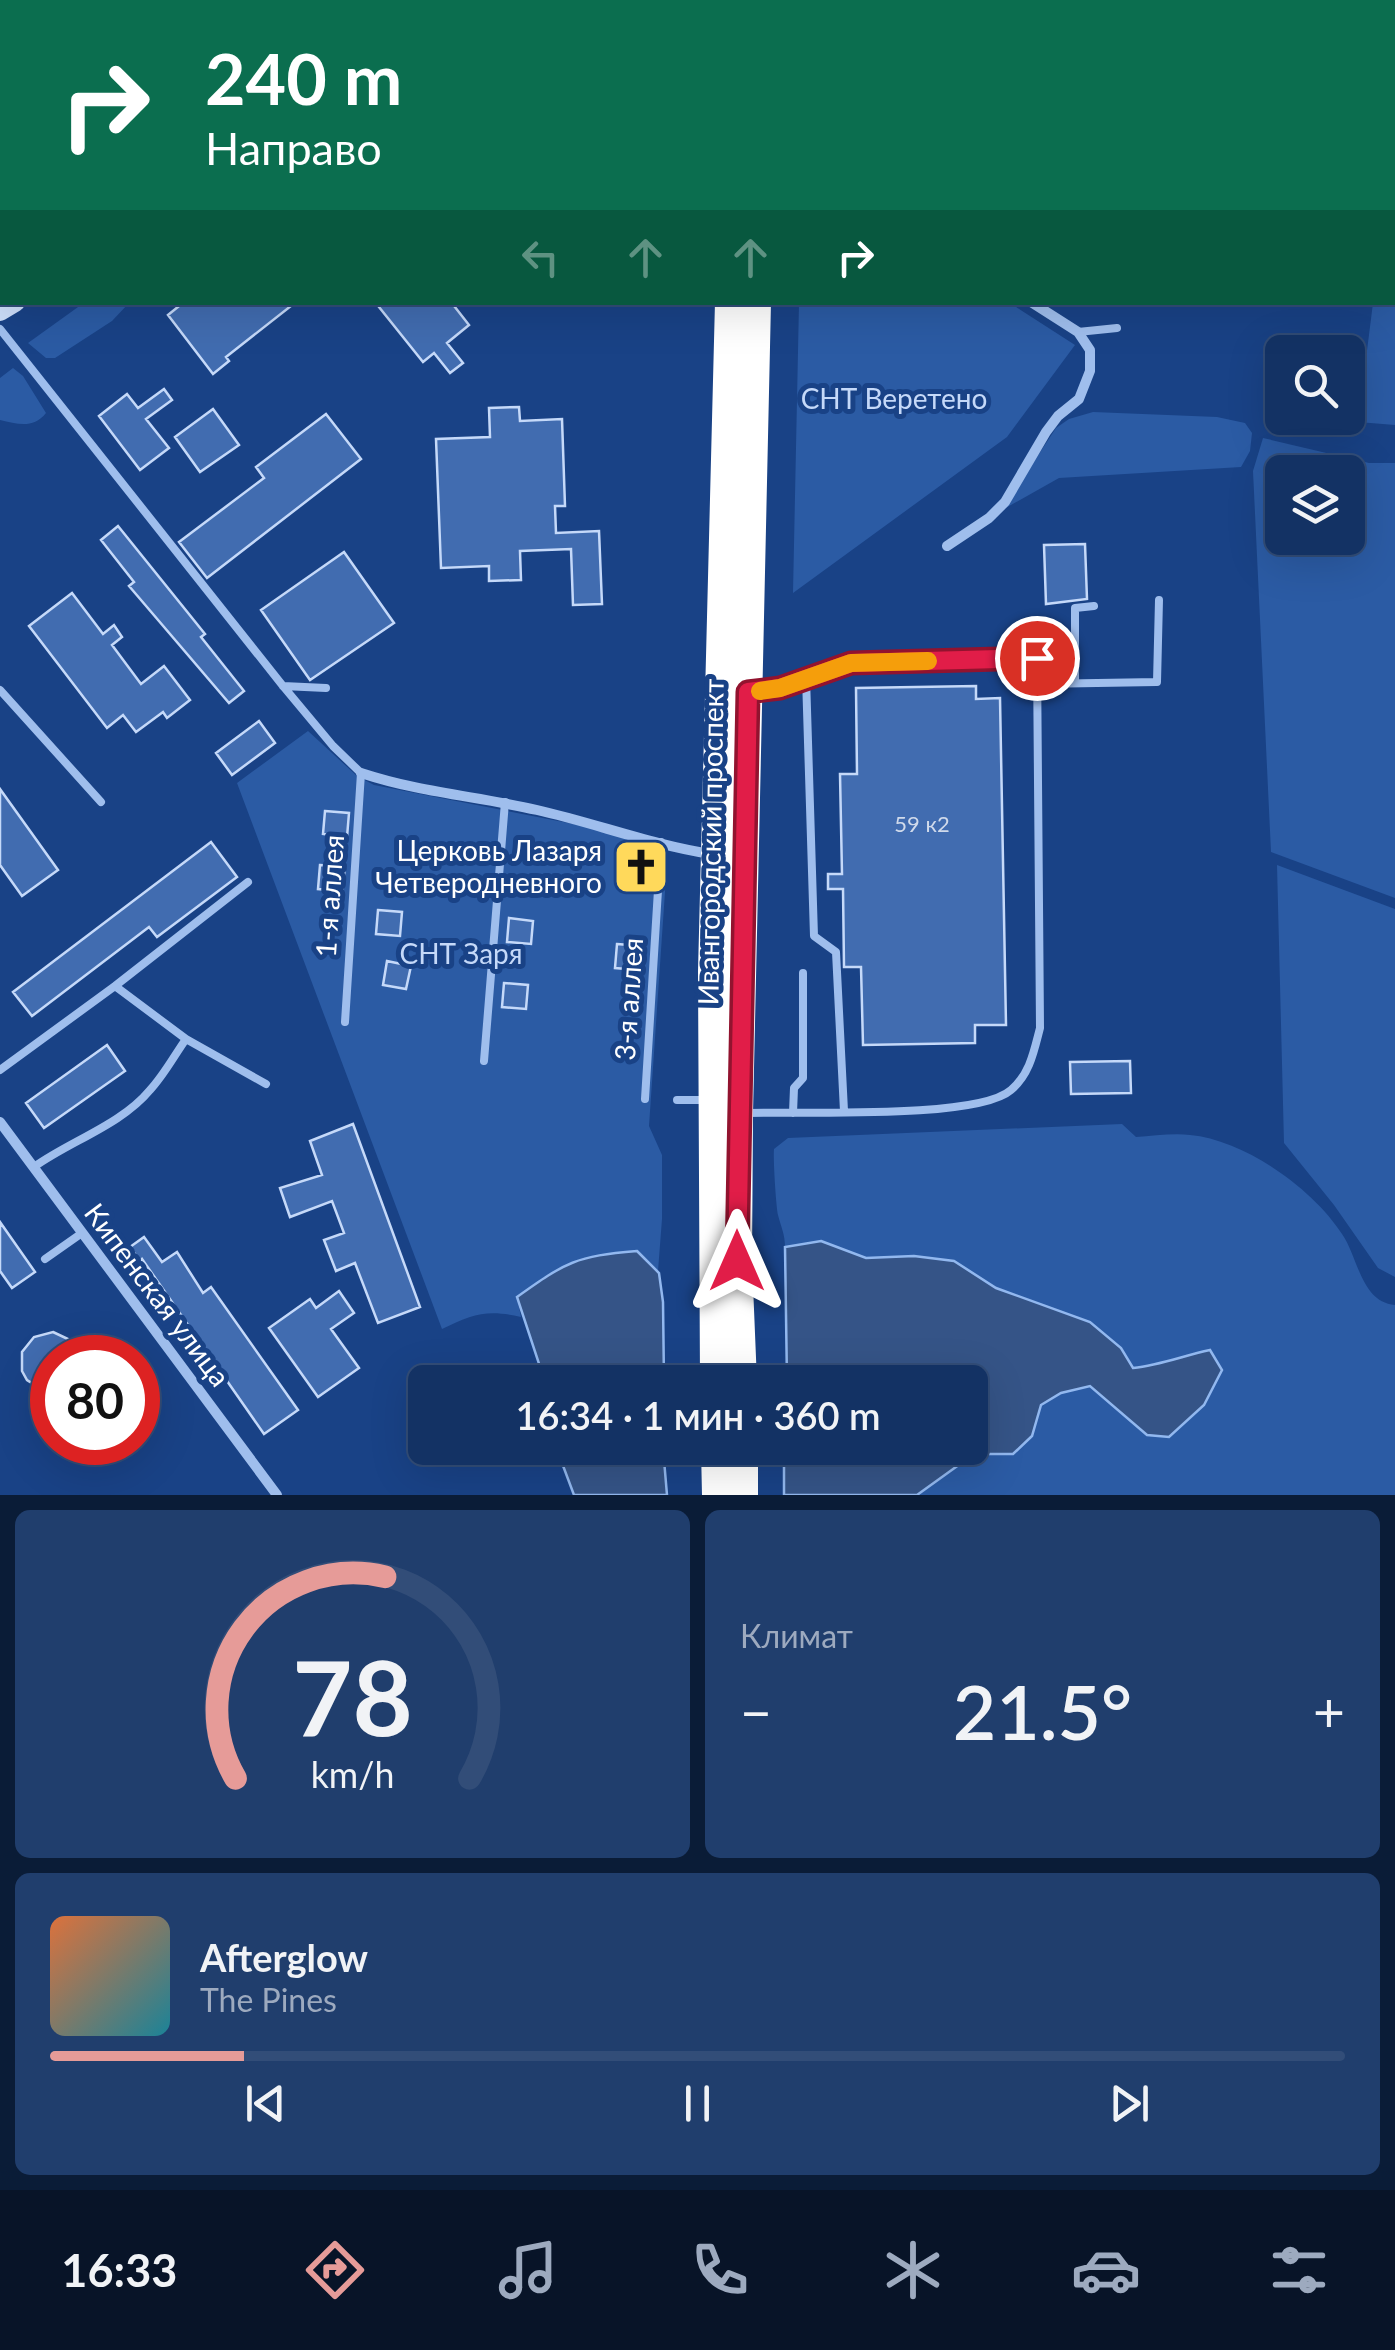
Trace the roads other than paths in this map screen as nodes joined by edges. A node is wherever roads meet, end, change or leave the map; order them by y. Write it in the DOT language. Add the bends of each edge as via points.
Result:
graph roads {
  1 [pos="730,305"];
  2 [pos="756,305"];
  3 [pos="1037,305"];
  4 [pos="1116,328"];
  5 [pos="0,329"];
  6 [pos="1078,332"];
  7 [pos="947,546"];
  8 [pos="1160,600"];
  9 [pos="1094,606"];
  10 [pos="806,677"];
  11 [pos="1075,683"];
  12 [pos="1037,684"];
  13 [pos="283,686"];
  14 [pos="326,688"];
  15 [pos="0,690"];
  16 [pos="748,692"];
  17 [pos="361,773"];
  18 [pos="100,802"];
  19 [pos="505,802"];
  20 [pos="661,842"];
  21 [pos="716,855"];
  22 [pos="248,882"];
  23 [pos="803,972"];
  24 [pos="116,986"];
  25 [pos="344,1022"];
  26 [pos="186,1039"];
  27 [pos="484,1061"];
  28 [pos="0,1070"];
  29 [pos="266,1084"];
  30 [pos="644,1099"];
  31 [pos="677,1100"];
  32 [pos="725,1106"];
  33 [pos="844,1112"];
  34 [pos="793,1114"];
  35 [pos="0,1122"];
  36 [pos="34,1167"];
  37 [pos="82,1233"];
  38 [pos="45,1259"];
  39 [pos="716,1365"];
  40 [pos="741,1365"];
  41 [pos="716,1465"];
  42 [pos="743,1465"];
  43 [pos="277,1495"];
  44 [pos="717,1495"];
  45 [pos="743,1495"];
  1 -- 21 [label="highway, Ивангородский проспект"];
  2 -- 16 [label="highway, Ивангородский проспект"];
  3 -- 6 [label="street"];
  4 -- 6 [label="lane"];
  5 -- 13 [label="lane"];
  6 -- 7 [label="street" via="1090,350 1079,399 1046,432 990,518"];
  8 -- 11 [label="lane" via="1157,682"];
  9 -- 11 [label="lane" via="1075,608"];
  10 -- 12 [label="lane" via="851,663 1037,658"];
  10 -- 16 [label="lane"];
  10 -- 33 [label="lane" via="814,936 836,952"];
  11 -- 12 [label="lane"];
  12 -- 33 [label="lane" via="1040,1028 1030,1066 1010,1092 968,1108"];
  13 -- 14 [label="lane"];
  13 -- 17 [label="lane"];
  15 -- 18 [label="lane"];
  16 -- 32 [label="highway, Ивангородский проспект"];
  17 -- 19 [label="street" via="442,795"];
  17 -- 25 [label="lane, 1-я аллея"];
  19 -- 20 [label="street"];
  19 -- 27 [label="lane"];
  20 -- 21 [label="street"];
  20 -- 30 [label="lane, 3-я аллея"];
  21 -- 32 [label="highway, Ивангородский проспект"];
  22 -- 24 [label="lane"];
  23 -- 34 [label="lane" via="803,1078 794,1088"];
  24 -- 26 [label="lane"];
  24 -- 28 [label="lane"];
  26 -- 29 [label="lane"];
  26 -- 36 [label="lane" via="149,1092"];
  31 -- 32 [label="lane"];
  32 -- 34 [label="lane"];
  32 -- 39 [label="highway, Ивангородский проспект"];
  32 -- 40 [label="highway, Ивангородский проспект"];
  33 -- 34 [label="lane"];
  35 -- 36 [label="street, Кипенская улица"];
  36 -- 37 [label="street, Кипенская улица"];
  37 -- 38 [label="lane"];
  37 -- 43 [label="street, Кипенская улица"];
  41 -- 44 [label="highway"];
  42 -- 45 [label="highway"];
}
